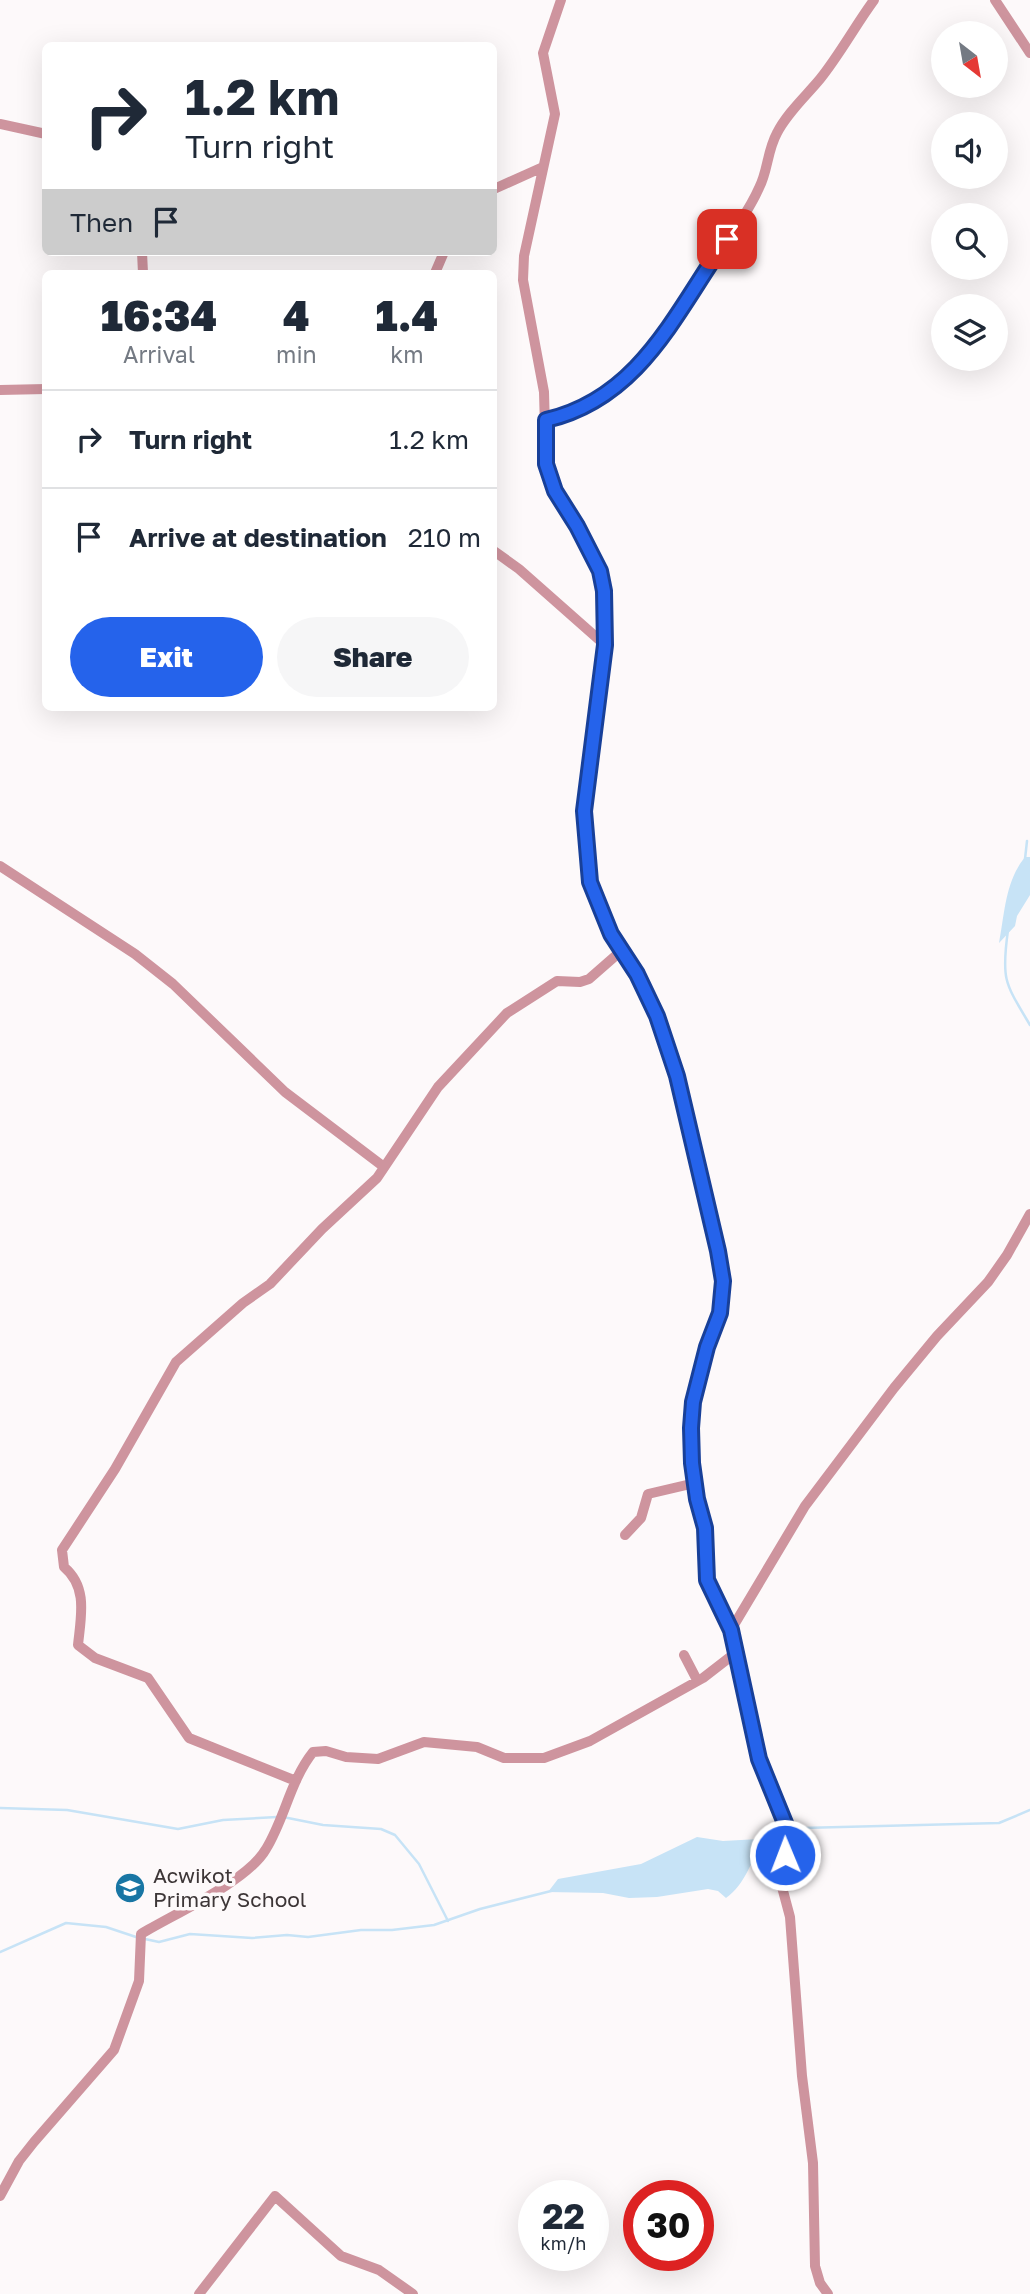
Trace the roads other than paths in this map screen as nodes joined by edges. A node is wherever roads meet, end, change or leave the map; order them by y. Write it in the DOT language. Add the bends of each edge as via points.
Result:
graph roads {
  1 [pos="561,0"];
  2 [pos="874,0"];
  3 [pos="995,0"];
  4 [pos="1030,53"];
  5 [pos="0,124"];
  6 [pos="42,133"];
  7 [pos="543,167"];
  8 [pos="497,188"];
  9 [pos="42,389"];
  10 [pos="0,390"];
  11 [pos="546,420"];
  12 [pos="497,553"];
  13 [pos="605,645"];
  14 [pos="0,866"];
  15 [pos="621,951"];
  16 [pos="384,1167"];
  17 [pos="1030,1214"];
  18 [pos="695,1483"];
  19 [pos="625,1535"];
  20 [pos="731,1630"];
  21 [pos="734,1654"];
  22 [pos="684,1655"];
  23 [pos="696,1681"];
  24 [pos="296,1781"];
  25 [pos="0,2196"];
  26 [pos="199,2294"];
  27 [pos="413,2294"];
  28 [pos="828,2294"];
  1 -- 7 [label="street" via="543,52 555,114"];
  2 -- 11 [label="street" via="778,130 767,152 761,185 747,211 656,347 603,396 575,412"];
  3 -- 4 [label="street"];
  5 -- 6 [label="street"];
  7 -- 8 [label="street"];
  7 -- 11 [label="street" via="523,281"];
  9 -- 10 [label="street"];
  11 -- 13 [label="street" via="546,464 555,491 600,571"];
  12 -- 13 [label="street"];
  13 -- 15 [label="street" via="584,811 595,900"];
  14 -- 16 [label="street" via="135,954 173,984 285,1092"];
  15 -- 16 [label="street" via="589,979 557,981 507,1013 438,1087"];
  15 -- 18 [label="street" via="657,1016 677,1076 723,1281 720,1313 693,1402"];
  16 -- 24 [label="street" via="270,1284 176,1362 62,1550 64,1567 75,1576 83,1604 78,1645 83,1650 148,1678 189,1738"];
  17 -- 20 [label="street" via="988,1282 894,1388 805,1506"];
  18 -- 19 [label="street" via="648,1494 641,1518"];
  18 -- 20 [label="street" via="705,1528 707,1580"];
  20 -- 21 [label="street"];
  21 -- 23 [label="street"];
  21 -- 28 [label="street" via="759,1759 789,1833 782,1887 790,1917 813,2163 815,2266"];
  22 -- 23 [label="street"];
  23 -- 24 [label="street" via="590,1741 544,1758 504,1758 477,1746 442,1742 424,1742 378,1759 320,1750 305,1762"];
  24 -- 25 [label="street" via="257,1862 141,1934 139,1981 114,2050 19,2161"];
  26 -- 27 [label="street" via="275,2196 341,2256 379,2270"];
}
